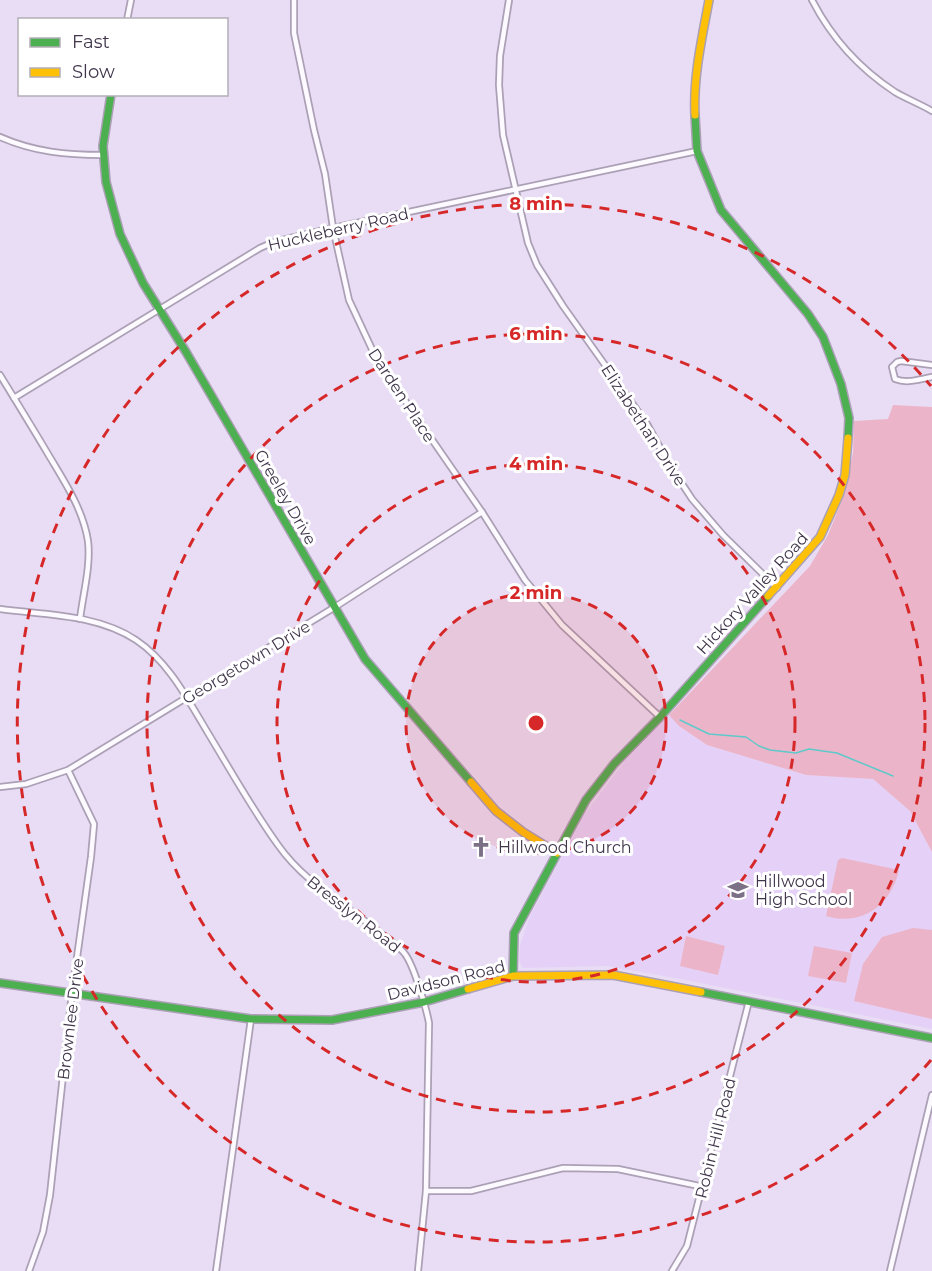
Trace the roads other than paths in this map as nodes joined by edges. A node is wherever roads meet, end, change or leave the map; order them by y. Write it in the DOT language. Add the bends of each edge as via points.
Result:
graph roads {
  1 [pos="131,0"];
  2 [pos="294,0"];
  3 [pos="509,0"];
  4 [pos="709,0"];
  5 [pos="812,0"];
  6 [pos="127,18"];
  7 [pos="111,96"];
  8 [pos="932,111"];
  9 [pos="0,137"];
  10 [pos="697,151"];
  11 [pos="103,155"];
  12 [pos="517,190"];
  13 [pos="333,228"];
  14 [pos="157,309"];
  15 [pos="932,365"];
  16 [pos="0,375"];
  17 [pos="932,377"];
  18 [pos="14,398"];
  19 [pos="482,512"];
  20 [pos="777,588"];
  21 [pos="335,607"];
  22 [pos="0,609"];
  23 [pos="80,619"];
  24 [pos="187,698"];
  25 [pos="660,717"];
  26 [pos="68,770"];
  27 [pos="0,788"];
  28 [pos="556,854"];
  29 [pos="513,976"];
  30 [pos="0,983"];
  31 [pos="72,993"];
  32 [pos="749,1001"];
  33 [pos="424,1002"];
  34 [pos="251,1019"];
  35 [pos="932,1038"];
  36 [pos="932,1095"];
  37 [pos="704,1187"];
  38 [pos="426,1191"];
  39 [pos="29,1271"];
  40 [pos="216,1271"];
  41 [pos="418,1271"];
  42 [pos="672,1271"];
  43 [pos="890,1271"];
  1 -- 6 [label="street"];
  2 -- 13 [label="street, Darden Place" via="294,33"];
  3 -- 12 [label="street, Elizabethan Drive" via="500,56 500,85 503,135"];
  4 -- 10 [label="street, Hickory Valley Road" via="694,99"];
  5 -- 8 [label="street" via="842,46 865,69 897,93"];
  7 -- 11 [label="street, Greeley Drive"];
  9 -- 11 [label="street" via="54,153"];
  10 -- 12 [label="street, Huckleberry Road"];
  10 -- 20 [label="street, Hickory Valley Road" via="721,210 823,337 849,418 848,453 839,495 820,537"];
  11 -- 14 [label="street, Greeley Drive" via="117,231"];
  12 -- 13 [label="street, Huckleberry Road"];
  12 -- 20 [label="street, Elizabethan Drive" via="530,249 563,306 647,424 692,499 723,536"];
  13 -- 14 [label="street, Huckleberry Road" via="260,248"];
  13 -- 19 [label="street, Darden Place" via="349,300 377,360"];
  14 -- 18 [label="street, Huckleberry Road"];
  14 -- 21 [label="street, Greeley Drive"];
  15 -- 17 [label="street" via="902,361 892,367 895,379 900,381"];
  16 -- 18 [label="street"];
  18 -- 23 [label="street" via="62,475 84,524 88,562"];
  19 -- 21 [label="street, Georgetown Drive"];
  19 -- 25 [label="street, Darden Place" via="514,564 562,625"];
  20 -- 25 [label="street, Hickory Valley Road"];
  21 -- 24 [label="street, Georgetown Drive"];
  21 -- 28 [label="street, Greeley Drive" via="365,659 496,811"];
  22 -- 23 [label="street, Bresslyn Road"];
  23 -- 24 [label="street, Bresslyn Road" via="118,630 136,640 169,671"];
  24 -- 26 [label="street, Georgetown Drive"];
  24 -- 33 [label="street, Bresslyn Road" via="278,846 305,877 371,924 406,955"];
  25 -- 28 [label="street, Hickory Valley Road" via="614,764 586,800"];
  26 -- 27 [label="street, Georgetown Drive" via="27,784"];
  26 -- 31 [label="street, Brownlee Drive" via="94,824"];
  28 -- 29 [label="street, Hickory Valley Road" via="514,933"];
  29 -- 32 [label="street, Davidson Road" via="613,975"];
  29 -- 33 [label="street, Davidson Road"];
  30 -- 31 [label="street, Davidson Road"];
  31 -- 34 [label="street, Davidson Road"];
  31 -- 39 [label="street, Brownlee Drive" via="50,1192 43,1232"];
  32 -- 35 [label="street, Davidson Road"];
  32 -- 37 [label="street, Robin Hill Road"];
  33 -- 34 [label="street, Davidson Road" via="332,1020"];
  33 -- 38 [label="street, Bresslyn Road" via="429,1023"];
  34 -- 40 [label="street"];
  36 -- 43 [label="street"];
  37 -- 38 [label="street" via="618,1169 563,1168 471,1191"];
  37 -- 42 [label="street, Robin Hill Road" via="687,1246"];
  38 -- 41 [label="street, Bresslyn Road"];
}
